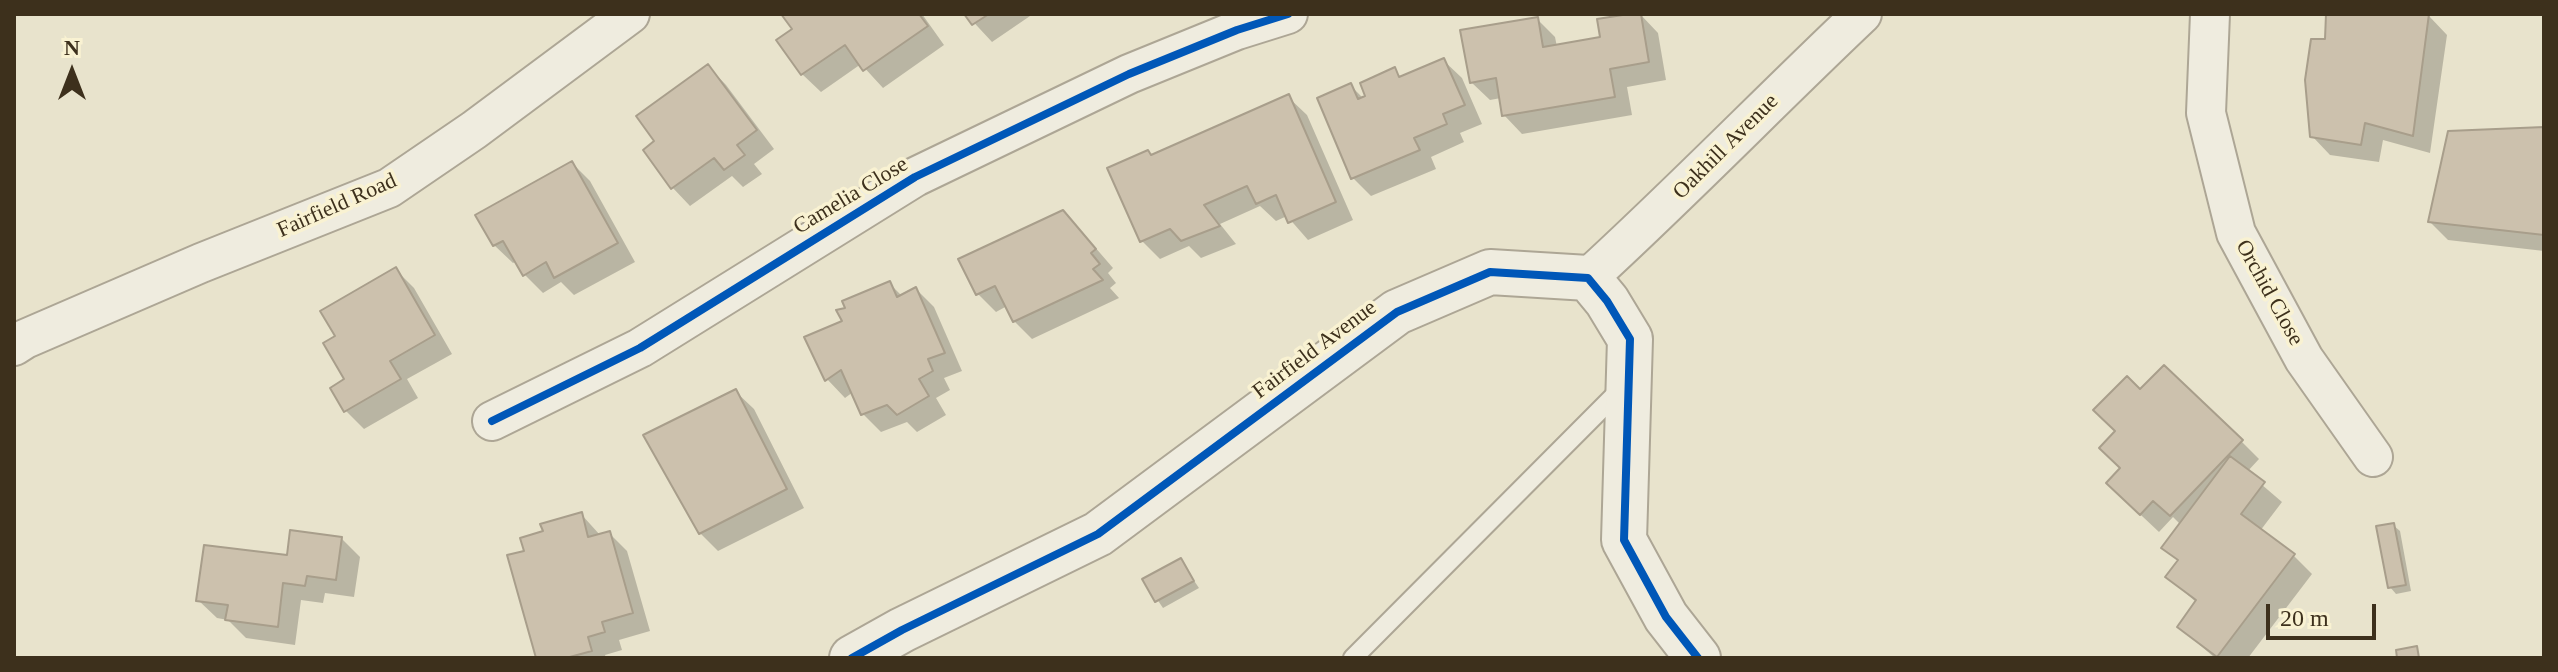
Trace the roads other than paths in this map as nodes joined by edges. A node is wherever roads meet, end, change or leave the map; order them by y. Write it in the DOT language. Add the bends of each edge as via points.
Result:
graph roads {
  1 [pos="630,14"];
  2 [pos="1288,14"];
  3 [pos="1862,14"];
  4 [pos="2210,14"];
  5 [pos="1588,278"];
  6 [pos="14,346"];
  7 [pos="1630,381"];
  8 [pos="492,421"];
  9 [pos="2373,457"];
  10 [pos="852,658"];
  11 [pos="1353,658"];
  12 [pos="1698,658"];
  1 -- 6 [label="street, Fairfield Road" via="389,188"];
  2 -- 8 [label="street, Camelia Close" via="1129,74 915,177 640,348"];
  3 -- 5 [label="street, Oakhill Avenue"];
  4 -- 9 [label="street, Orchid Close" via="2206,113 2236,233 2304,359"];
  5 -- 7 [label="street" via="1630,339"];
  5 -- 10 [label="street, Fairfield Avenue" via="1490,272 1397,312 1098,534"];
  7 -- 11 [label="lane"];
  7 -- 12 [label="street" via="1624,540 1666,617"];
}
